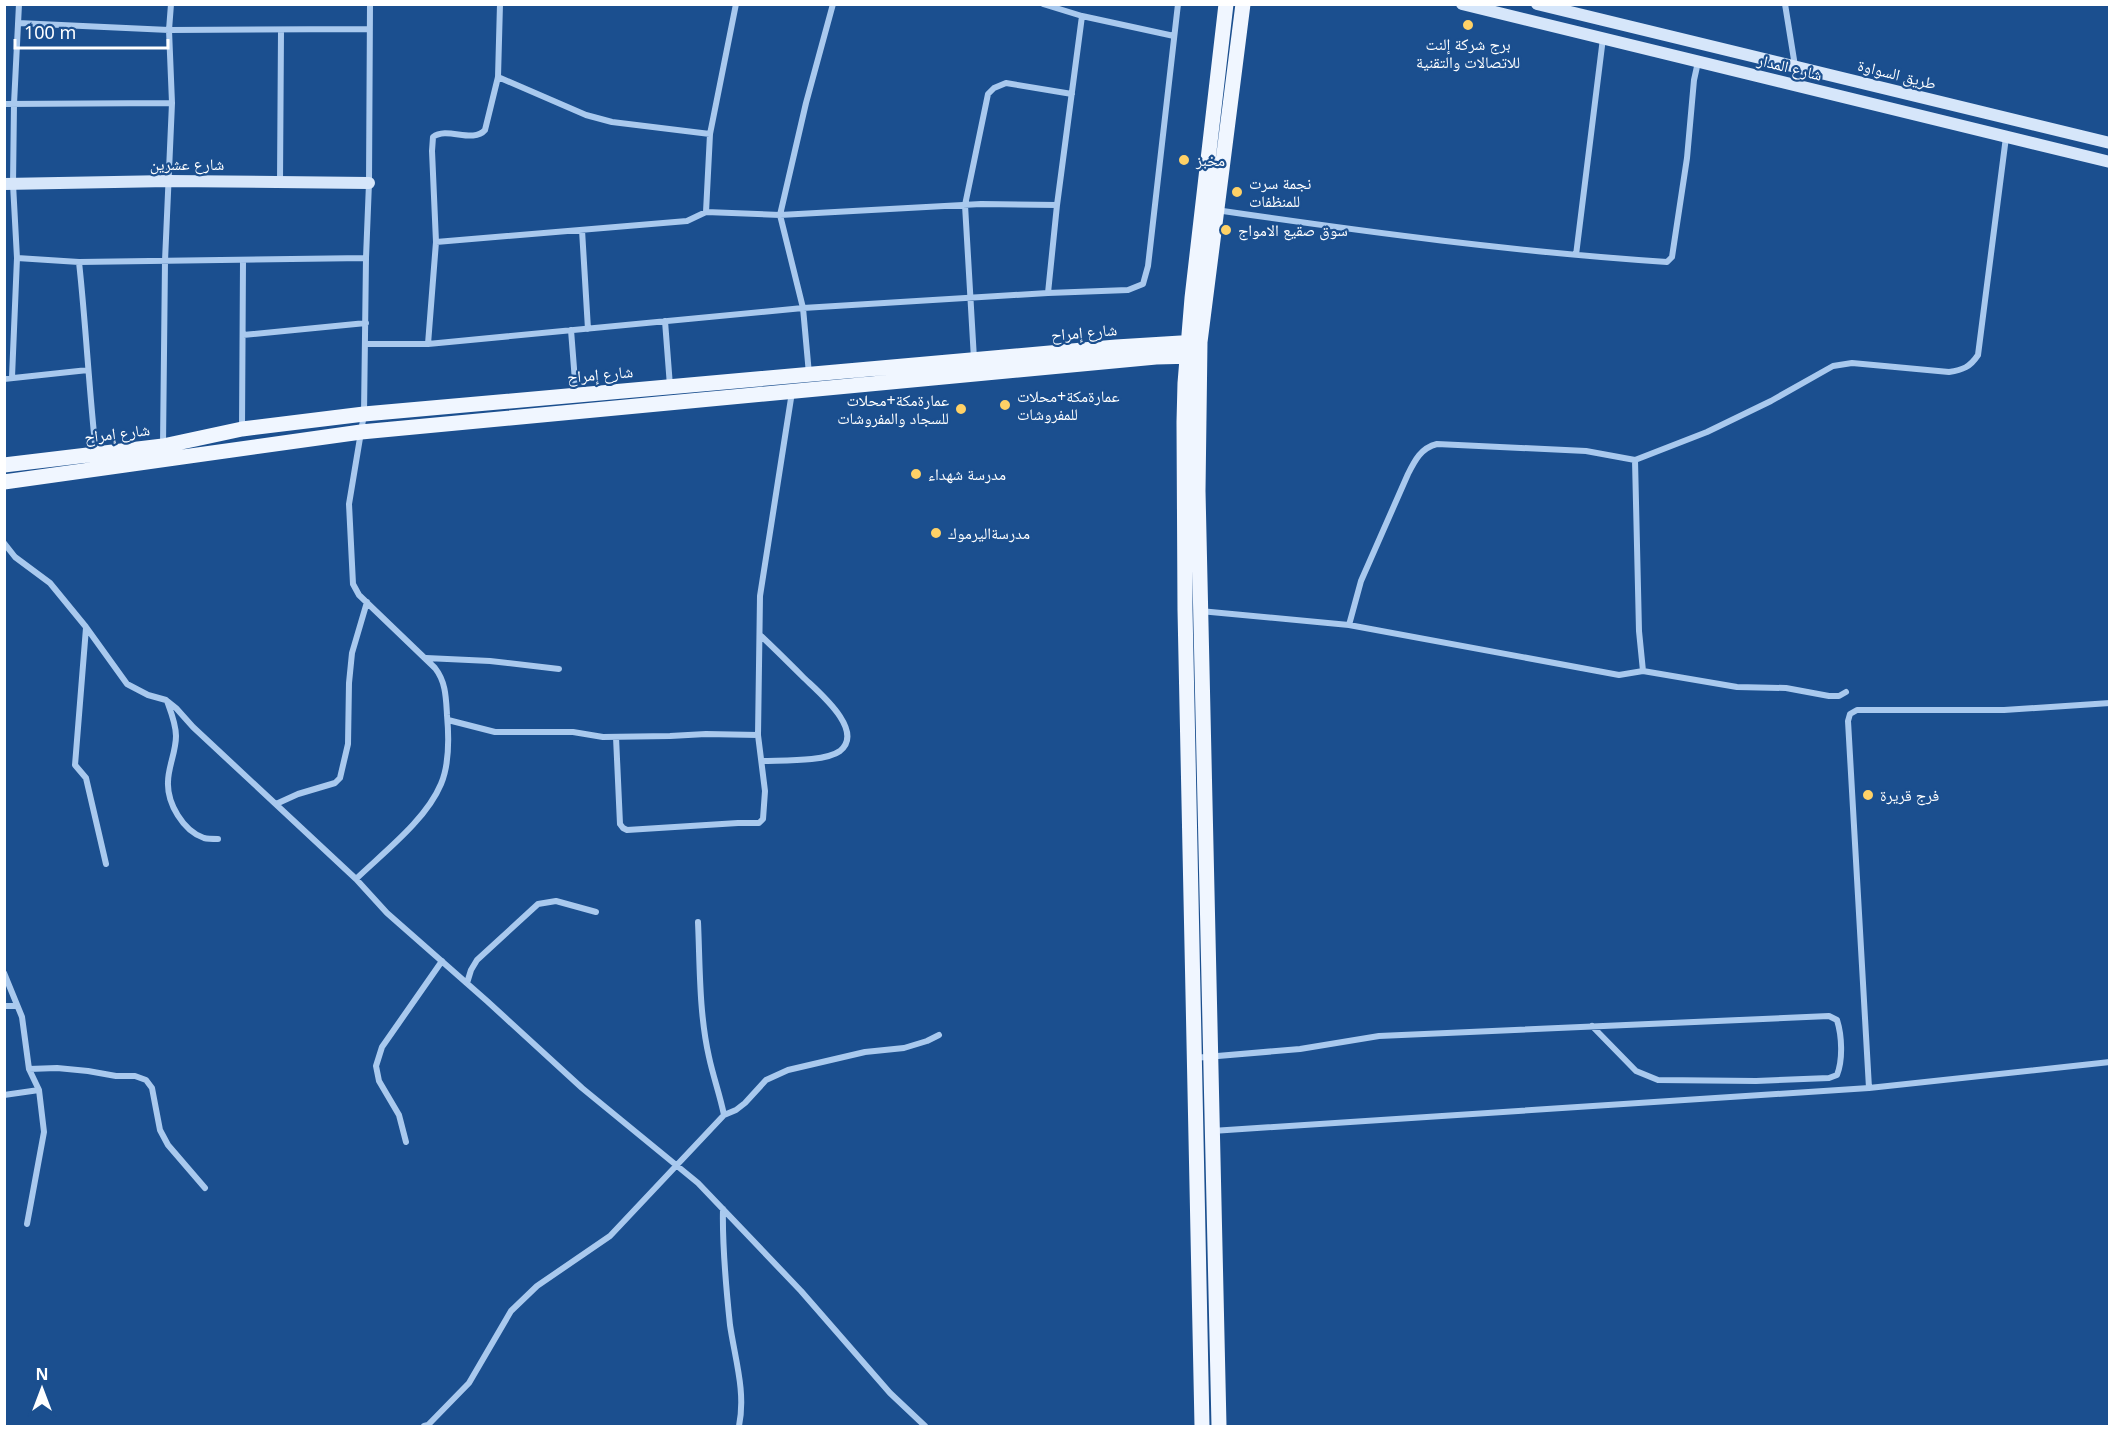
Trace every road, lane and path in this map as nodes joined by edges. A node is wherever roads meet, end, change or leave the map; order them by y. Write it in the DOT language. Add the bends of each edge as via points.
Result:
graph roads {
  1 [pos="19,4"];
  2 [pos="171,4"];
  3 [pos="370,4"];
  4 [pos="500,4"];
  5 [pos="736,4"];
  6 [pos="833,4"];
  7 [pos="1042,4"];
  8 [pos="1178,4"];
  9 [pos="1226,4"];
  10 [pos="1243,4"];
  11 [pos="1462,4"];
  12 [pos="1537,4"];
  13 [pos="1785,4"];
  14 [pos="1082,16"];
  15 [pos="18,23"];
  16 [pos="368,29"];
  17 [pos="169,30"];
  18 [pos="281,31"];
  19 [pos="1174,36"];
  20 [pos="1603,38"];
  21 [pos="1698,62"];
  22 [pos="1795,66"];
  23 [pos="498,77"];
  24 [pos="1072,94"];
  25 [pos="172,103"];
  26 [pos="4,104"];
  27 [pos="14,104"];
  28 [pos="710,134"];
  29 [pos="2006,137"];
  30 [pos="2109,143"];
  31 [pos="2109,162"];
  32 [pos="169,181"];
  33 [pos="280,181"];
  34 [pos="369,183"];
  35 [pos="9,184"];
  36 [pos="965,204"];
  37 [pos="1057,204"];
  38 [pos="1215,210"];
  39 [pos="706,212"];
  40 [pos="780,215"];
  41 [pos="582,230"];
  42 [pos="436,242"];
  43 [pos="1576,255"];
  44 [pos="17,258"];
  45 [pos="366,258"];
  46 [pos="165,261"];
  47 [pos="243,261"];
  48 [pos="79,262"];
  49 [pos="1048,293"];
  50 [pos="970,298"];
  51 [pos="803,308"];
  52 [pos="4,311"];
  53 [pos="13,311"];
  54 [pos="665,321"];
  55 [pos="366,323"];
  56 [pos="588,328"];
  57 [pos="571,330"];
  58 [pos="243,336"];
  59 [pos="366,344"];
  60 [pos="428,344"];
  61 [pos="1194,349"];
  62 [pos="974,360"];
  63 [pos="88,370"];
  64 [pos="809,375"];
  65 [pos="8,378"];
  66 [pos="670,387"];
  67 [pos="792,392"];
  68 [pos="576,394"];
  69 [pos="364,414"];
  70 [pos="242,429"];
  71 [pos="361,432"];
  72 [pos="163,446"];
  73 [pos="96,454"];
  74 [pos="1635,460"];
  75 [pos="4,465"];
  76 [pos="4,482"];
  77 [pos="4,543"];
  78 [pos="367,602"];
  79 [pos="1185,610"];
  80 [pos="1201,611"];
  81 [pos="1349,625"];
  82 [pos="86,627"];
  83 [pos="760,635"];
  84 [pos="426,658"];
  85 [pos="559,669"];
  86 [pos="1642,671"];
  87 [pos="1846,692"];
  88 [pos="166,700"];
  89 [pos="2109,703"];
  90 [pos="448,720"];
  91 [pos="758,735"];
  92 [pos="616,737"];
  93 [pos="762,761"];
  94 [pos="276,804"];
  95 [pos="218,839"];
  96 [pos="106,864"];
  97 [pos="356,879"];
  98 [pos="596,912"];
  99 [pos="698,922"];
  100 [pos="442,961"];
  101 [pos="4,973"];
  102 [pos="467,983"];
  103 [pos="4,1006"];
  104 [pos="17,1006"];
  105 [pos="1592,1026"];
  106 [pos="939,1035"];
  107 [pos="1210,1057"];
  108 [pos="1194,1058"];
  109 [pos="2109,1062"];
  110 [pos="28,1069"];
  111 [pos="1869,1088"];
  112 [pos="39,1090"];
  113 [pos="4,1095"];
  114 [pos="724,1115"];
  115 [pos="1196,1131"];
  116 [pos="1212,1131"];
  117 [pos="406,1142"];
  118 [pos="678,1166"];
  119 [pos="205,1188"];
  120 [pos="723,1209"];
  121 [pos="27,1224"];
  122 [pos="424,1426"];
  123 [pos="739,1426"];
  124 [pos="925,1426"];
  125 [pos="1202,1426"];
  126 [pos="1219,1426"];
  1 -- 15 [label="street"];
  2 -- 17 [label="street"];
  3 -- 16 [label="street"];
  4 -- 23 [label="street"];
  5 -- 28 [label="street"];
  6 -- 40 [label="street"];
  7 -- 14 [label="street"];
  8 -- 19 [label="street"];
  9 -- 61 [label="main road"];
  10 -- 38 [label="main road"];
  11 -- 20 [label="street, شارع المدار"];
  12 -- 22 [label="street, طريق السواوة"];
  13 -- 22 [label="street"];
  14 -- 19 [label="street"];
  14 -- 24 [label="street"];
  15 -- 17 [label="street"];
  15 -- 27 [label="street"];
  16 -- 18 [label="street"];
  16 -- 34 [label="street"];
  17 -- 18 [label="street"];
  17 -- 25 [label="street"];
  18 -- 33 [label="street"];
  19 -- 49 [label="street" via="1143,284 1128,290"];
  20 -- 21 [label="street, شارع المدار"];
  20 -- 43 [label="street"];
  21 -- 29 [label="street, شارع المدار"];
  21 -- 43 [label="street" via="1672,258 1667,262"];
  22 -- 30 [label="street, طريق السواوة"];
  23 -- 28 [label="street" via="586,115 612,122"];
  23 -- 42 [label="street" via="482,134 440,133 433,137"];
  24 -- 36 [label="street" via="1006,83 988,94"];
  24 -- 37 [label="street"];
  25 -- 27 [label="street"];
  25 -- 32 [label="street"];
  26 -- 27 [label="street"];
  27 -- 35 [label="street"];
  28 -- 39 [label="street"];
  29 -- 31 [label="street, شارع المدار"];
  29 -- 74 [label="street" via="1978,355 1972,364 1949,372 1852,363 1833,366 1707,432"];
  32 -- 33 [label="street, شارع عشرين"];
  32 -- 35 [label="street, شارع عشرين"];
  32 -- 46 [label="street"];
  33 -- 34 [label="street, شارع عشرين"];
  34 -- 45 [label="street"];
  35 -- 44 [label="street"];
  36 -- 37 [label="street"];
  36 -- 40 [label="street"];
  36 -- 50 [label="street"];
  37 -- 49 [label="street"];
  38 -- 43 [label="street"];
  38 -- 61 [label="main road"];
  39 -- 40 [label="street"];
  39 -- 41 [label="street" via="687,221"];
  40 -- 51 [label="street"];
  41 -- 42 [label="street"];
  41 -- 56 [label="street"];
  42 -- 60 [label="street"];
  44 -- 48 [label="street"];
  44 -- 53 [label="street"];
  45 -- 47 [label="street"];
  45 -- 55 [label="street"];
  46 -- 47 [label="street"];
  46 -- 48 [label="street"];
  46 -- 72 [label="street"];
  47 -- 58 [label="street"];
  48 -- 63 [label="street"];
  49 -- 50 [label="street"];
  50 -- 51 [label="street"];
  50 -- 62 [label="street"];
  51 -- 54 [label="street"];
  51 -- 64 [label="street"];
  52 -- 53 [label="street"];
  53 -- 65 [label="street"];
  54 -- 56 [label="street"];
  54 -- 66 [label="street"];
  55 -- 58 [label="street"];
  55 -- 59 [label="street"];
  56 -- 57 [label="street"];
  57 -- 60 [label="street"];
  57 -- 68 [label="street"];
  58 -- 70 [label="street"];
  59 -- 60 [label="street"];
  59 -- 69 [label="street"];
  61 -- 62 [label="main road, شارع إمراح"];
  61 -- 67 [label="main road, شارع إمراح"];
  61 -- 79 [label="main road" via="1183,489"];
  61 -- 80 [label="main road"];
  62 -- 64 [label="main road, شارع إمراح"];
  63 -- 65 [label="street"];
  63 -- 73 [label="street"];
  64 -- 66 [label="main road, شارع إمراح"];
  66 -- 68 [label="main road, شارع إمراح"];
  67 -- 71 [label="main road, شارع إمراح"];
  67 -- 83 [label="street" via="764,563"];
  68 -- 69 [label="main road, شارع إمراح"];
  69 -- 70 [label="main road, شارع إمراح"];
  69 -- 71 [label="street"];
  70 -- 72 [label="main road, شارع إمراح"];
  71 -- 76 [label="main road, شارع إمراح"];
  71 -- 78 [label="street" via="350,504 352,584"];
  72 -- 73 [label="main road, شارع إمراح"];
  73 -- 75 [label="main road, شارع إمراح"];
  74 -- 81 [label="street" via="1586,451 1429,446 1408,474 1361,581"];
  74 -- 86 [label="street"];
  77 -- 82 [label="street" via="15,557 50,583"];
  78 -- 84 [label="street"];
  78 -- 94 [label="street" via="352,653 348,744 340,778"];
  79 -- 80 [label="street"];
  79 -- 108 [label="main road"];
  80 -- 81 [label="street"];
  80 -- 107 [label="main road"];
  81 -- 86 [label="street" via="1619,675"];
  82 -- 88 [label="street" via="127,684"];
  82 -- 96 [label="street" via="75,765 86,778"];
  83 -- 91 [label="street"];
  83 -- 93 [label="street" via="829,700 847,731 846,743 839,751 825,756"];
  84 -- 85 [label="street"];
  84 -- 90 [label="street" via="442,676"];
  86 -- 87 [label="street" via="1737,687 1786,688 1829,696"];
  88 -- 94 [label="street"];
  88 -- 95 [label="street" via="176,737 169,796 175,811 192,831 204,838"];
  89 -- 111 [label="street" via="2004,710 1857,710 1850,714"];
  90 -- 92 [label="street" via="495,732 573,732"];
  90 -- 97 [label="street" via="447,762 441,784 406,831"];
  91 -- 92 [label="street"];
  91 -- 93 [label="street"];
  92 -- 93 [label="street" via="621,824 627,830 759,823 765,811"];
  94 -- 97 [label="street"];
  97 -- 100 [label="street" via="387,913"];
  98 -- 102 [label="street" via="556,901 538,904 477,960"];
  99 -- 114 [label="street" via="702,1012"];
  100 -- 102 [label="street"];
  100 -- 117 [label="street" via="382,1047 376,1066 399,1115"];
  101 -- 104 [label="street"];
  102 -- 118 [label="street" via="582,1088"];
  103 -- 104 [label="street"];
  104 -- 110 [label="street" via="25,1034"];
  105 -- 105 [label="street" via="1829,1016 1837,1020 1840,1029 1840,1066 1837,1074 1829,1078 1658,1080 1636,1071"];
  105 -- 107 [label="street" via="1379,1036 1300,1049"];
  106 -- 114 [label="street" via="904,1048 865,1052 788,1070 766,1080 745,1103"];
  107 -- 108 [label="street"];
  107 -- 116 [label="main road"];
  108 -- 115 [label="main road"];
  109 -- 111 [label="street"];
  110 -- 112 [label="street"];
  110 -- 119 [label="street" via="57,1068 146,1080 152,1088 160,1130 168,1145"];
  111 -- 116 [label="street"];
  112 -- 113 [label="street"];
  112 -- 121 [label="street" via="44,1132"];
  114 -- 118 [label="street"];
  115 -- 116 [label="street"];
  115 -- 125 [label="main road"];
  116 -- 126 [label="main road"];
  118 -- 120 [label="street"];
  118 -- 122 [label="street" via="610,1236 537,1286 511,1311 470,1383"];
  120 -- 123 [label="street" via="730,1326 742,1396"];
  120 -- 124 [label="street"];
}
